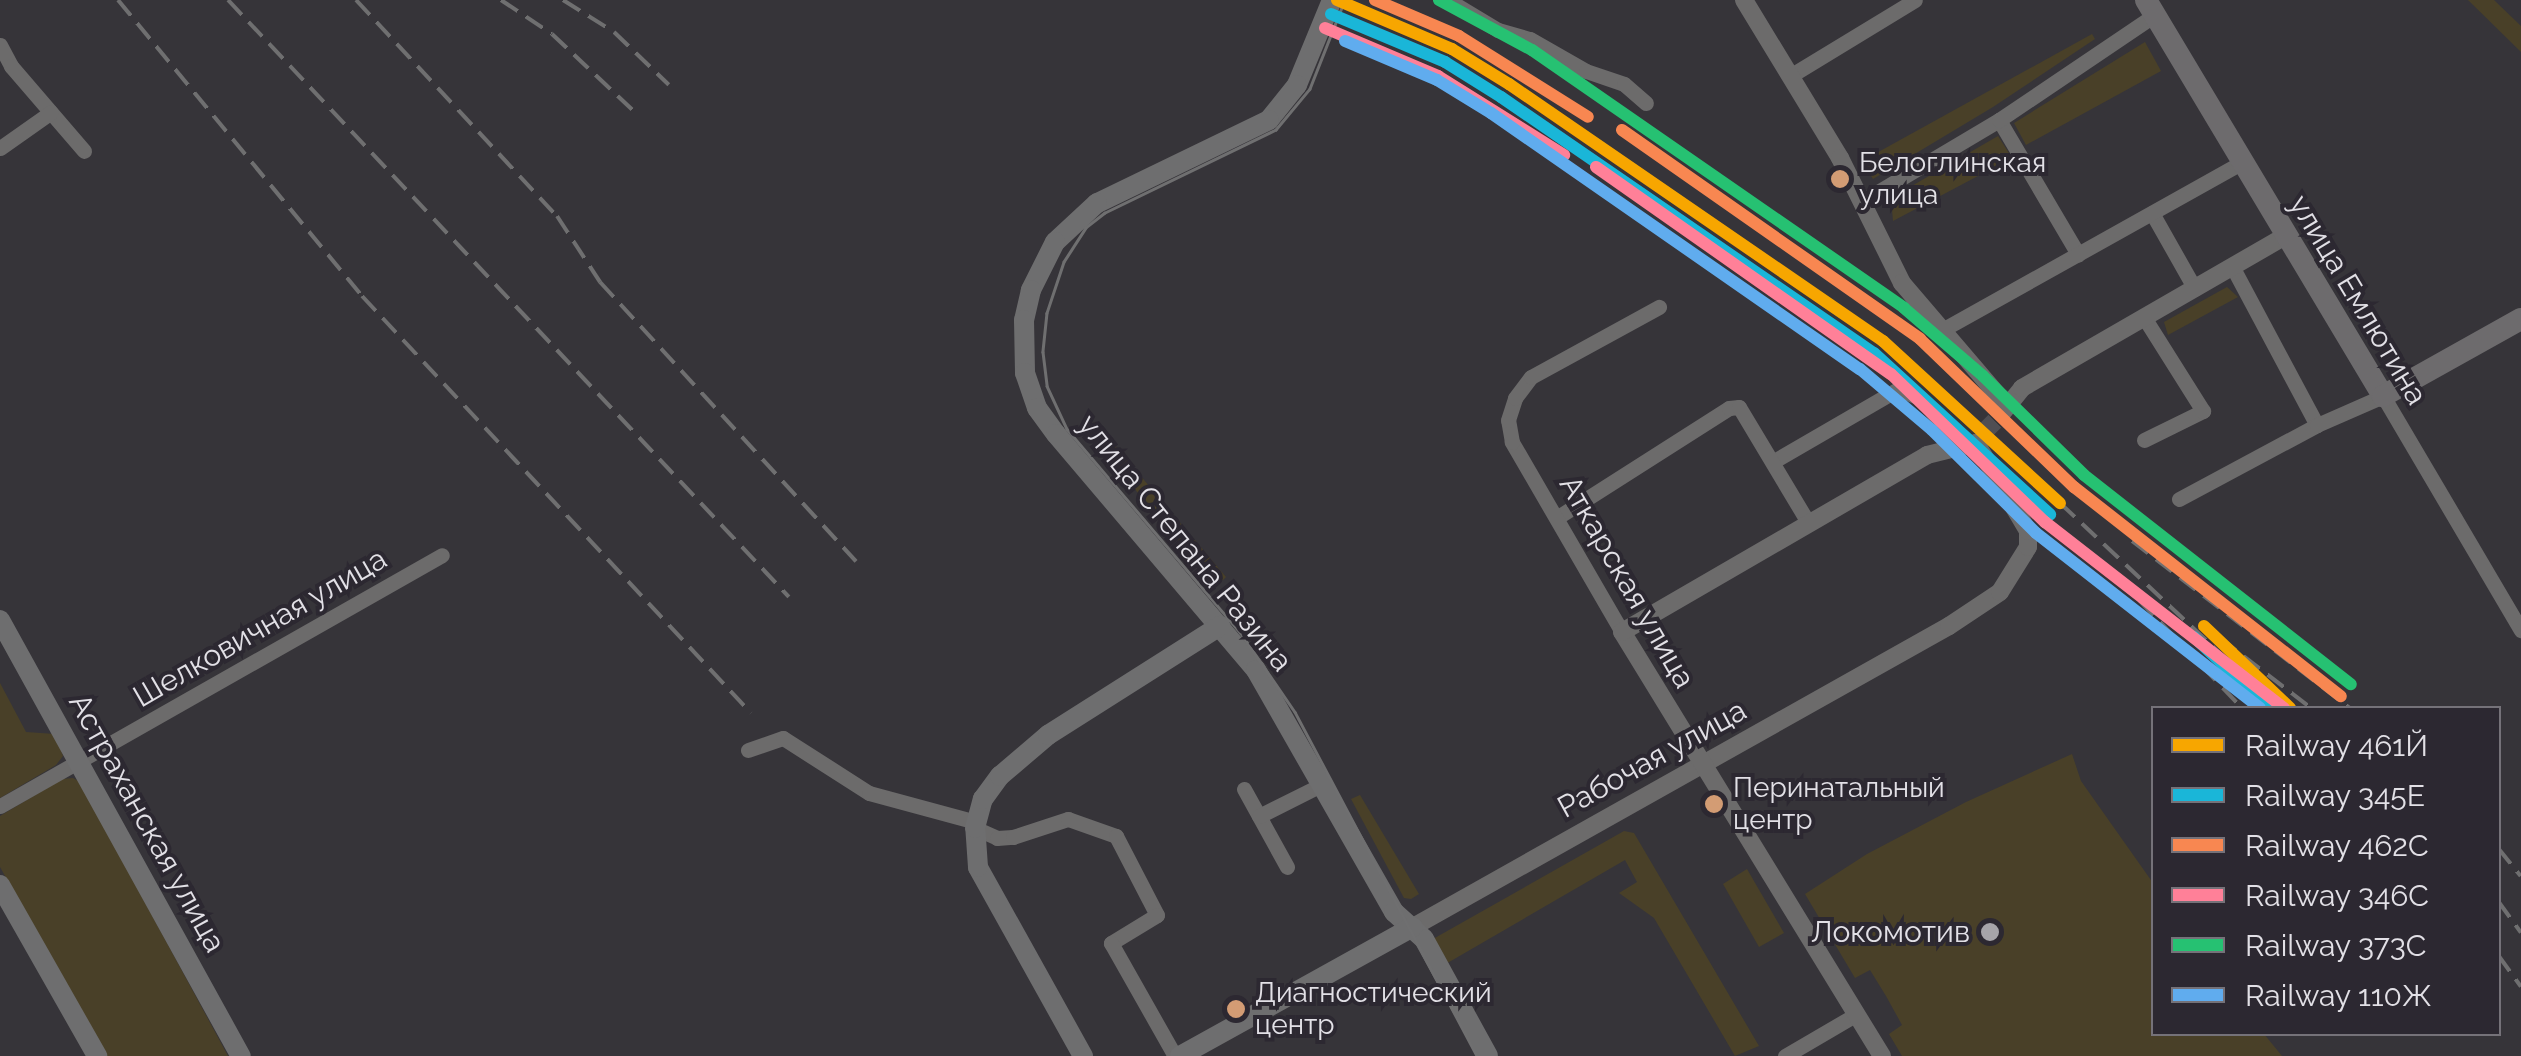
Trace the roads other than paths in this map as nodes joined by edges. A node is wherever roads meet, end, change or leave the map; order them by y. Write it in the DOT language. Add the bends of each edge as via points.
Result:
graph roads {
  1 [pos="1332,0"];
  2 [pos="1448,0"];
  3 [pos="1744,0"];
  4 [pos="1915,0"];
  5 [pos="2158,5"];
  6 [pos="1886,7"];
  7 [pos="0,45"];
  8 [pos="1790,76"];
  9 [pos="1646,103"];
  10 [pos="51,112"];
  11 [pos="1999,120"];
  12 [pos="0,148"];
  13 [pos="84,151"];
  14 [pos="2241,163"];
  15 [pos="1861,202"];
  16 [pos="2152,213"];
  17 [pos="2284,237"];
  18 [pos="2078,254"];
  19 [pos="2233,268"];
  20 [pos="2196,289"];
  21 [pos="1659,308"];
  22 [pos="2145,318"];
  23 [pos="2521,319"];
  24 [pos="1942,330"];
  25 [pos="2383,396"];
  26 [pos="2317,425"];
  27 [pos="2144,440"];
  28 [pos="1953,446"];
  29 [pos="1774,461"];
  30 [pos="2179,499"];
  31 [pos="1558,517"];
  32 [pos="1809,524"];
  33 [pos="442,555"];
  34 [pos="0,620"];
  35 [pos="2519,621"];
  36 [pos="1220,626"];
  37 [pos="1622,632"];
  38 [pos="748,750"];
  39 [pos="79,761"];
  40 [pos="1702,764"];
  41 [pos="1321,784"];
  42 [pos="1244,789"];
  43 [pos="0,806"];
  44 [pos="1259,816"];
  45 [pos="976,825"];
  46 [pos="1287,867"];
  47 [pos="0,885"];
  48 [pos="1412,927"];
  49 [pos="1857,1014"];
  50 [pos="97,1056"];
  51 [pos="242,1056"];
  52 [pos="1083,1056"];
  53 [pos="1177,1056"];
  54 [pos="1488,1056"];
  55 [pos="1785,1056"];
  56 [pos="1882,1056"];
  1 -- 36 [label="main road, улица Степана Разина" via="1305,68 1269,120 1097,203 1055,242 1024,320 1025,373 1038,408"];
  2 -- 9 [label="street" via="1498,30 1624,84"];
  3 -- 8 [label="street"];
  4 -- 6 [label="street"];
  5 -- 11 [label="street"];
  5 -- 14 [label="main road, улица Емлютина"];
  6 -- 8 [label="street"];
  7 -- 10 [label="street"];
  8 -- 15 [label="street"];
  10 -- 12 [label="street"];
  10 -- 13 [label="street"];
  11 -- 15 [label="street"];
  11 -- 18 [label="street"];
  14 -- 16 [label="street"];
  14 -- 17 [label="main road, улица Емлютина"];
  15 -- 24 [label="street" via="1902,282"];
  16 -- 18 [label="street"];
  16 -- 20 [label="street"];
  17 -- 19 [label="street"];
  17 -- 25 [label="main road, улица Емлютина"];
  18 -- 24 [label="street"];
  19 -- 20 [label="street"];
  19 -- 26 [label="street"];
  20 -- 22 [label="street"];
  21 -- 31 [label="street, Аткарская улица" via="1531,377 1515,398 1508,420 1512,442"];
  22 -- 24 [label="street" via="2022,388 2004,410"];
  22 -- 27 [label="street" via="2203,411"];
  23 -- 25 [label="main road"];
  25 -- 26 [label="street"];
  25 -- 35 [label="street, улица Емлютина"];
  26 -- 30 [label="street"];
  28 -- 29 [label="street" via="1951,433 1920,398 1898,389"];
  28 -- 32 [label="street"];
  28 -- 40 [label="street, Рабочая улица" via="1979,439 2028,531 2028,546 2000,592"];
  29 -- 31 [label="street" via="1739,407 1729,408"];
  29 -- 32 [label="street"];
  31 -- 37 [label="street, Аткарская улица"];
  32 -- 37 [label="street"];
  33 -- 39 [label="street, Шелковичная улица"];
  34 -- 39 [label="main road, Астраханская улица"];
  36 -- 41 [label="main road, улица Степана Разина" via="1256,670"];
  36 -- 45 [label="main road" via="1034,747 990,786"];
  37 -- 40 [label="street, Аткарская улица"];
  38 -- 45 [label="street" via="783,738 869,793"];
  39 -- 43 [label="street, Шелковичная улица"];
  39 -- 51 [label="main road, Астраханская улица"];
  40 -- 48 [label="street, Рабочая улица"];
  40 -- 49 [label="street, Аткарская улица"];
  41 -- 44 [label="street"];
  41 -- 48 [label="main road, улица Степана Разина" via="1394,912"];
  42 -- 44 [label="street"];
  44 -- 46 [label="street"];
  45 -- 52 [label="main road" via="978,866 987,887"];
  45 -- 53 [label="street" via="997,838 1013,837 1068,819 1116,836 1157,915 1111,943"];
  47 -- 50 [label="main road"];
  48 -- 53 [label="main road, Рабочая улица"];
  48 -- 54 [label="main road, улица Степана Разина"];
  49 -- 55 [label="street"];
  49 -- 56 [label="street, Аткарская улица"];
}
